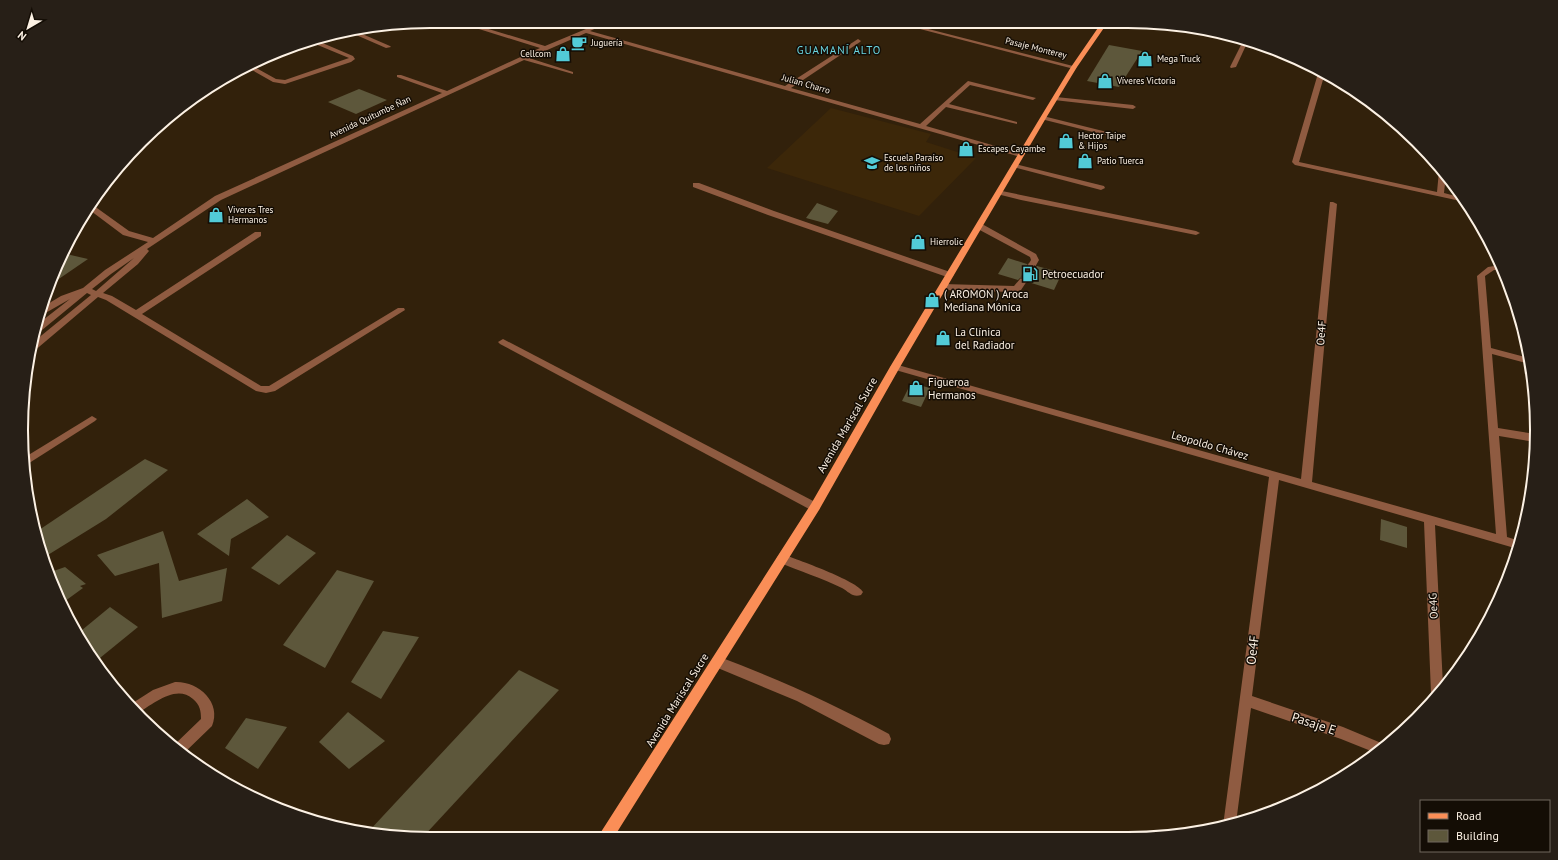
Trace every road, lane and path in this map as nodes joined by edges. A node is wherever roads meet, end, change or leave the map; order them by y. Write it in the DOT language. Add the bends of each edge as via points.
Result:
graph roads {
  1 [pos="479,28"];
  2 [pos="592,28"];
  3 [pos="920,28"];
  4 [pos="1101,28"];
  5 [pos="585,31"];
  6 [pos="359,35"];
  7 [pos="858,41"];
  8 [pos="319,44"];
  9 [pos="1244,45"];
  10 [pos="388,47"];
  11 [pos="546,48"];
  12 [pos="524,58"];
  13 [pos="1074,67"];
  14 [pos="1233,68"];
  15 [pos="253,69"];
  16 [pos="571,73"];
  17 [pos="399,76"];
  18 [pos="1320,77"];
  19 [pos="786,88"];
  20 [pos="447,93"];
  21 [pos="1033,98"];
  22 [pos="1056,99"];
  23 [pos="944,106"];
  24 [pos="1133,107"];
  25 [pos="1043,118"];
  26 [pos="1015,123"];
  27 [pos="921,126"];
  28 [pos="1105,133"];
  29 [pos="1021,155"];
  30 [pos="1015,166"];
  31 [pos="1442,179"];
  32 [pos="696,184"];
  33 [pos="1102,188"];
  34 [pos="1000,192"];
  35 [pos="1440,195"];
  36 [pos="1456,198"];
  37 [pos="1333,204"];
  38 [pos="94,210"];
  39 [pos="979,226"];
  40 [pos="1196,233"];
  41 [pos="258,234"];
  42 [pos="154,241"];
  43 [pos="1032,265"];
  44 [pos="1495,267"];
  45 [pos="950,275"];
  46 [pos="1023,281"];
  47 [pos="943,287"];
  48 [pos="86,290"];
  49 [pos="97,294"];
  50 [pos="47,308"];
  51 [pos="401,310"];
  52 [pos="136,314"];
  53 [pos="42,326"];
  54 [pos="503,342"];
  55 [pos="38,343"];
  56 [pos="1487,350"];
  57 [pos="1523,360"];
  58 [pos="895,367"];
  59 [pos="92,419"];
  60 [pos="1493,431"];
  61 [pos="1530,437"];
  62 [pos="29,459"];
  63 [pos="1274,476"];
  64 [pos="1306,485"];
  65 [pos="815,507"];
  66 [pos="1430,520"];
  67 [pos="1502,540"];
  68 [pos="1513,543"];
  69 [pos="782,559"];
  70 [pos="857,592"];
  71 [pos="717,662"];
  72 [pos="1437,687"];
  73 [pos="1246,700"];
  74 [pos="139,706"];
  75 [pos="884,738"];
  76 [pos="182,747"];
  77 [pos="1376,747"];
  78 [pos="1230,819"];
  79 [pos="610,832"];
  1 -- 11 [label="street"];
  2 -- 5 [label="street, Avenida Quitumbe Ñan"];
  3 -- 13 [label="street, Pasaje Monterey"];
  4 -- 13 [label="main road, Avenida Mariscal Sucre"];
  5 -- 11 [label="street, Avenida Quitumbe Ñan"];
  5 -- 19 [label="street, Julian Charro"];
  6 -- 10 [label="street"];
  7 -- 19 [label="street"];
  8 -- 15 [label="street" via="352,59 350,62 279,83"];
  9 -- 14 [label="street"];
  11 -- 12 [label="street, Avenida Quitumbe Ñan"];
  12 -- 16 [label="street"];
  12 -- 20 [label="street, Avenida Quitumbe Ñan"];
  13 -- 22 [label="main road, Avenida Mariscal Sucre"];
  17 -- 20 [label="street"];
  18 -- 35 [label="street" via="1295,162 1300,166"];
  19 -- 27 [label="street, Julian Charro"];
  20 -- 42 [label="street, Avenida Quitumbe Ñan" via="218,198"];
  21 -- 23 [label="street" via="972,82"];
  22 -- 24 [label="street"];
  22 -- 25 [label="main road, Avenida Mariscal Sucre"];
  23 -- 26 [label="street"];
  23 -- 27 [label="street"];
  25 -- 28 [label="street"];
  25 -- 29 [label="main road, Avenida Mariscal Sucre"];
  27 -- 29 [label="street, Julian Charro"];
  29 -- 30 [label="main road, Avenida Mariscal Sucre"];
  30 -- 33 [label="street"];
  30 -- 34 [label="main road, Avenida Mariscal Sucre"];
  31 -- 35 [label="street"];
  32 -- 45 [label="street" via="771,213"];
  34 -- 39 [label="main road, Avenida Mariscal Sucre"];
  34 -- 40 [label="street"];
  35 -- 36 [label="street"];
  37 -- 64 [label="street, Oe4F"];
  38 -- 42 [label="street" via="126,233"];
  39 -- 43 [label="street" via="1033,256 1035,260"];
  39 -- 45 [label="main road, Avenida Mariscal Sucre"];
  41 -- 52 [label="street"];
  42 -- 48 [label="street, Avenida Quitumbe Ñan"];
  42 -- 49 [label="street, Avenida Quitumbe Ñan" via="135,262"];
  44 -- 56 [label="street" via="1486,270 1481,276"];
  45 -- 47 [label="main road, Avenida Mariscal Sucre"];
  46 -- 47 [label="street" via="1014,290"];
  47 -- 58 [label="main road, Avenida Mariscal Sucre"];
  48 -- 49 [label="street"];
  48 -- 50 [label="street" via="64,298"];
  48 -- 53 [label="street, Avenida Quitumbe Ñan"];
  49 -- 52 [label="street"];
  49 -- 55 [label="street, Avenida Quitumbe Ñan"];
  51 -- 52 [label="street" via="272,389 266,390 259,389"];
  54 -- 65 [label="street"];
  56 -- 57 [label="street"];
  56 -- 60 [label="street"];
  58 -- 63 [label="street, Leopoldo Chávez"];
  58 -- 65 [label="main road, Avenida Mariscal Sucre"];
  59 -- 62 [label="street"];
  60 -- 61 [label="street"];
  60 -- 67 [label="street"];
  63 -- 64 [label="street, Leopoldo Chávez"];
  63 -- 73 [label="street, Oe4F"];
  64 -- 66 [label="street, Leopoldo Chávez"];
  65 -- 69 [label="main road, Avenida Mariscal Sucre"];
  66 -- 67 [label="street, Leopoldo Chávez"];
  66 -- 72 [label="street, Oe4G"];
  67 -- 68 [label="street, Leopoldo Chávez"];
  69 -- 70 [label="street"];
  69 -- 71 [label="main road, Avenida Mariscal Sucre"];
  71 -- 75 [label="street" via="848,718"];
  71 -- 79 [label="main road, Avenida Mariscal Sucre"];
  73 -- 77 [label="street, Pasaje E" via="1343,732"];
  73 -- 78 [label="street, Oe4F"];
  74 -- 76 [label="street" via="170,688 185,687 198,694 208,711 207,722"];
}
